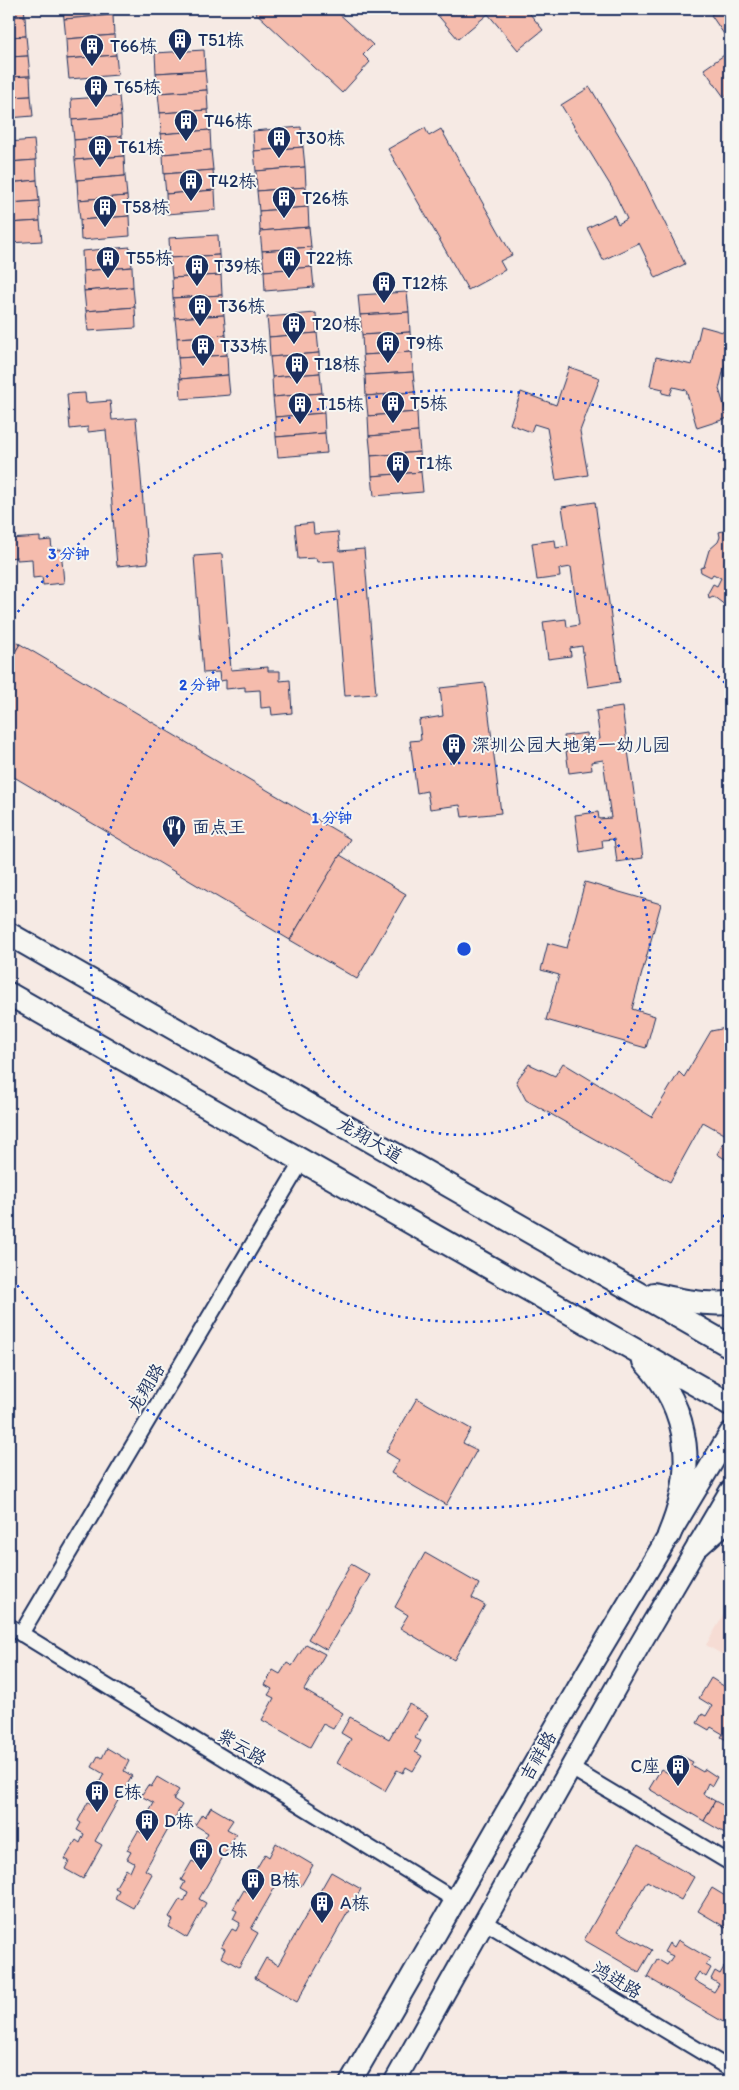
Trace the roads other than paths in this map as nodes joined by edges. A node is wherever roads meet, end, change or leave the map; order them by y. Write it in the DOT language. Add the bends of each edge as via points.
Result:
graph roads {
  1 [pos="9,934"];
  2 [pos="9,994"];
  3 [pos="302,1161"];
  4 [pos="629,1288"];
  5 [pos="730,1303"];
  6 [pos="602,1332"];
  7 [pos="730,1346"];
  8 [pos="730,1404"];
  9 [pos="730,1433"];
  10 [pos="730,1491"];
  11 [pos="730,1517"];
  12 [pos="669,1535"];
  13 [pos="698,1545"];
  14 [pos="9,1626"];
  15 [pos="21,1634"];
  16 [pos="571,1768"];
  17 [pos="730,1863"];
  18 [pos="455,1900"];
  19 [pos="485,1922"];
  20 [pos="730,2069"];
  21 [pos="351,2081"];
  22 [pos="395,2081"];
  1 -- 4 [label="main road, 龙翔大道"];
  2 -- 3 [label="main road"];
  3 -- 6 [label="main road"];
  3 -- 15 [label="street, 龙翔路"];
  4 -- 5 [label="main road" via="677,1300"];
  4 -- 7 [label="main road, 龙翔大道"];
  6 -- 8 [label="main road"];
  6 -- 12 [label="main road" via="626,1345 645,1362 675,1407 687,1458 679,1511"];
  9 -- 12 [label="main road, 吉祥路"];
  10 -- 13 [label="main road, 吉祥路"];
  11 -- 13 [label="main road"];
  12 -- 18 [label="main road, 吉祥路"];
  13 -- 16 [label="main road, 吉祥路"];
  14 -- 15 [label="street, 紫云路"];
  15 -- 18 [label="street, 紫云路"];
  16 -- 17 [label="street"];
  16 -- 19 [label="main road, 吉祥路"];
  18 -- 21 [label="main road, 吉祥路"];
  19 -- 20 [label="street, 鸿进路"];
  19 -- 22 [label="main road, 吉祥路"];
}
